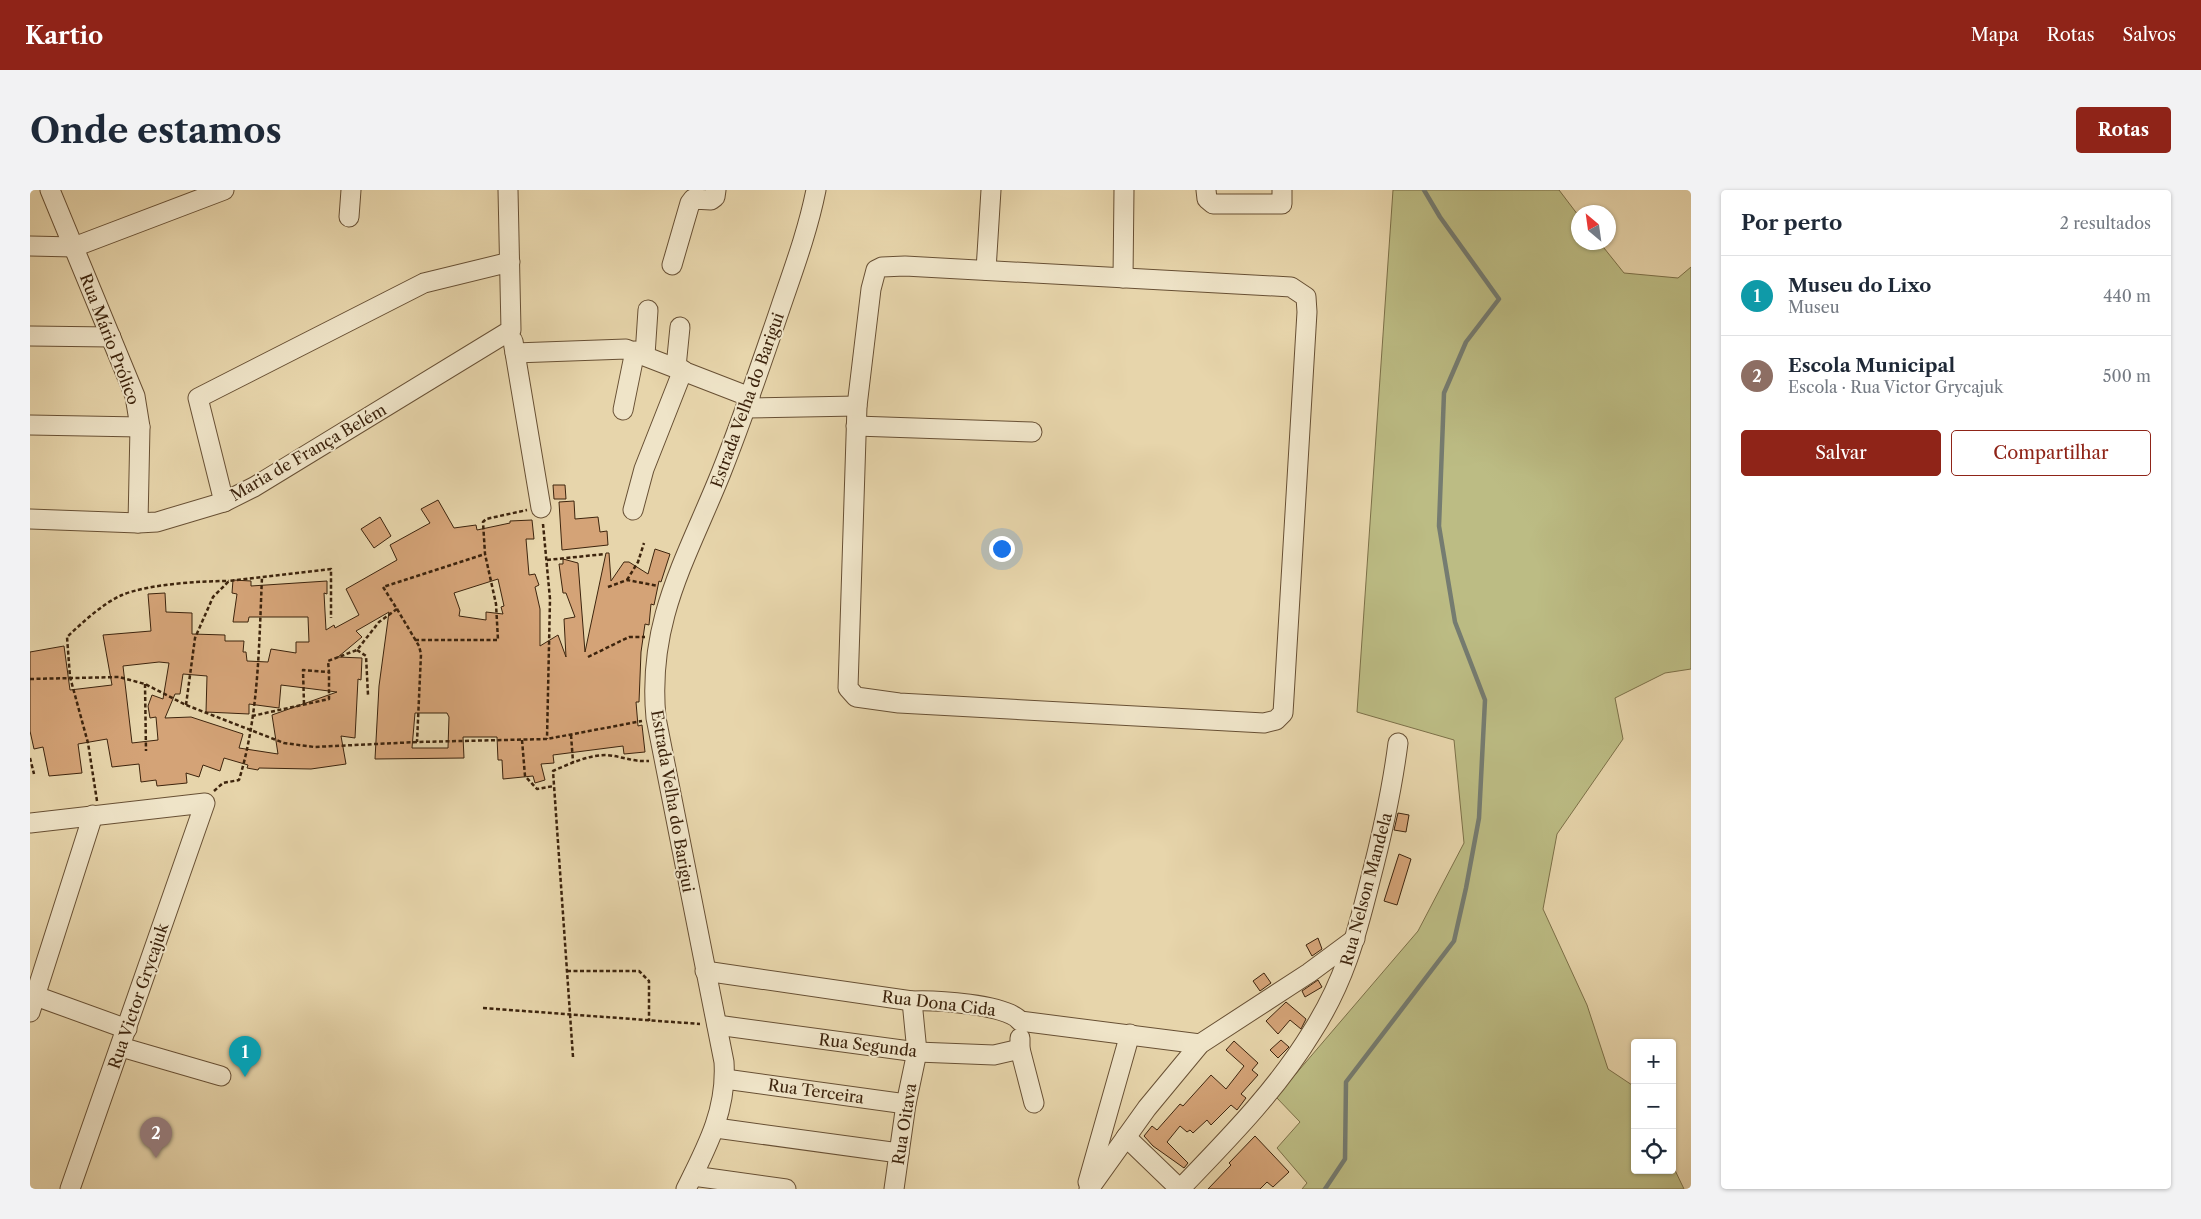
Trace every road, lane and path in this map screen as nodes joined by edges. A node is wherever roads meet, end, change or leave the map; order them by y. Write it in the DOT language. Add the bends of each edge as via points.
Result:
graph roads {
  1 [pos="50,190"];
  2 [pos="224,190"];
  3 [pos="351,190"];
  4 [pos="716,190"];
  5 [pos="816,190"];
  6 [pos="991,190"];
  7 [pos="1124,190"];
  8 [pos="1206,190"];
  9 [pos="1282,190"];
  10 [pos="513,193"];
  11 [pos="349,217"];
  12 [pos="30,246"];
  13 [pos="74,247"];
  14 [pos="510,262"];
  15 [pos="672,265"];
  16 [pos="986,270"];
  17 [pos="1123,278"];
  18 [pos="648,310"];
  19 [pos="680,327"];
  20 [pos="512,330"];
  21 [pos="30,336"];
  22 [pos="111,337"];
  23 [pos="515,353"];
  24 [pos="640,353"];
  25 [pos="679,369"];
  26 [pos="748,403"];
  27 [pos="856,406"];
  28 [pos="623,410"];
  29 [pos="30,425"];
  30 [pos="856,426"];
  31 [pos="140,427"];
  32 [pos="1032,432"];
  33 [pos="224,502"];
  34 [pos="541,508"];
  35 [pos="633,510"];
  36 [pos="30,519"];
  37 [pos="138,523"];
  38 [pos="644,543"];
  39 [pos="485,554"];
  40 [pos="605,554"];
  41 [pos="546,560"];
  42 [pos="262,577"];
  43 [pos="627,580"];
  44 [pos="229,581"];
  45 [pos="608,587"];
  46 [pos="671,590"];
  47 [pos="397,609"];
  48 [pos="331,618"];
  49 [pos="658,637"];
  50 [pos="415,640"];
  51 [pos="357,650"];
  52 [pos="588,657"];
  53 [pos="329,672"];
  54 [pos="70,677"];
  55 [pos="30,679"];
  56 [pos="145,684"];
  57 [pos="368,695"];
  58 [pos="304,704"];
  59 [pos="186,705"];
  60 [pos="252,716"];
  61 [pos="656,718"];
  62 [pos="250,730"];
  63 [pos="571,735"];
  64 [pos="522,740"];
  65 [pos="547,740"];
  66 [pos="417,742"];
  67 [pos="1398,743"];
  68 [pos="146,751"];
  69 [pos="30,758"];
  70 [pos="663,760"];
  71 [pos="573,762"];
  72 [pos="34,774"];
  73 [pos="554,786"];
  74 [pos="205,803"];
  75 [pos="95,810"];
  76 [pos="30,823"];
  77 [pos="1355,939"];
  78 [pos="705,970"];
  79 [pos="567,972"];
  80 [pos="912,1000"];
  81 [pos="32,1001"];
  82 [pos="483,1008"];
  83 [pos="570,1014"];
  84 [pos="649,1021"];
  85 [pos="1020,1022"];
  86 [pos="717,1025"];
  87 [pos="1130,1034"];
  88 [pos="124,1038"];
  89 [pos="1200,1044"];
  90 [pos="1020,1049"];
  91 [pos="918,1052"];
  92 [pos="573,1057"];
  93 [pos="221,1076"];
  94 [pos="725,1079"];
  95 [pos="1034,1103"];
  96 [pos="906,1104"];
  97 [pos="716,1128"];
  98 [pos="1126,1137"];
  99 [pos="900,1153"];
  100 [pos="690,1183"];
  101 [pos="70,1189"];
  102 [pos="786,1189"];
  103 [pos="894,1189"];
  104 [pos="1087,1189"];
  105 [pos="1180,1189"];
  1 -- 13 [label="street, Rua Mário Prólico"];
  2 -- 13 [label="street"];
  3 -- 11 [label="street"];
  4 -- 15 [label="street" via="711,200 700,198 690,203"];
  5 -- 26 [label="street, Estrada Velha do Barigui" via="800,249"];
  6 -- 16 [label="street"];
  7 -- 17 [label="street"];
  8 -- 9 [label="street" via="1207,199 1213,204 1282,204"];
  10 -- 14 [label="street"];
  12 -- 13 [label="street"];
  13 -- 22 [label="street, Rua Mário Prólico"];
  14 -- 20 [label="street"];
  14 -- 33 [label="street, Maria de França Belém" via="424,282 198,398"];
  16 -- 17 [label="street"];
  16 -- 27 [label="street" via="905,266 876,270"];
  17 -- 30 [label="street" via="1291,287 1306,297 1284,697 1282,713 1276,720 1264,723 1048,712 899,703 856,697 848,688"];
  18 -- 24 [label="street"];
  19 -- 25 [label="street"];
  20 -- 23 [label="street"];
  20 -- 33 [label="street, Maria de França Belém" via="254,488"];
  21 -- 22 [label="street"];
  22 -- 31 [label="street, Rua Mário Prólico" via="135,396"];
  23 -- 24 [label="street" via="616,349"];
  23 -- 34 [label="street"];
  24 -- 25 [label="street"];
  24 -- 28 [label="street"];
  25 -- 26 [label="street"];
  25 -- 35 [label="street"];
  26 -- 27 [label="street"];
  26 -- 46 [label="street, Estrada Velha do Barigui"];
  27 -- 30 [label="street"];
  29 -- 31 [label="street"];
  30 -- 32 [label="street"];
  31 -- 37 [label="street, Rua Mário Prólico"];
  33 -- 37 [label="street" via="157,522"];
  34 -- 39 [label="path" via="486,519 483,522"];
  34 -- 41 [label="path"];
  36 -- 37 [label="street"];
  38 -- 43 [label="path"];
  39 -- 47 [label="path" via="382,587"];
  39 -- 50 [label="path" via="494,586 498,640"];
  40 -- 41 [label="path"];
  41 -- 65 [label="path" via="550,599"];
  42 -- 44 [label="path"];
  42 -- 48 [label="path" via="331,569"];
  42 -- 60 [label="path"];
  43 -- 45 [label="path"];
  43 -- 46 [label="path"];
  44 -- 54 [label="path" via="198,581 122,595 67,637"];
  44 -- 59 [label="path" via="214,597 195,638"];
  46 -- 49 [label="street, Estrada Velha do Barigui"];
  47 -- 50 [label="path"];
  47 -- 51 [label="path" via="379,622"];
  49 -- 52 [label="path" via="628,637"];
  49 -- 61 [label="street, Estrada Velha do Barigui" via="654,673"];
  50 -- 66 [label="path" via="421,654"];
  51 -- 53 [label="path" via="328,661"];
  51 -- 57 [label="path" via="366,656"];
  53 -- 58 [label="path" via="329,699"];
  53 -- 58 [label="path" via="303,670"];
  54 -- 55 [label="path"];
  54 -- 56 [label="path" via="119,677"];
  54 -- 75 [label="path" via="88,743"];
  56 -- 59 [label="path"];
  56 -- 68 [label="path"];
  58 -- 60 [label="path"];
  59 -- 62 [label="path"];
  60 -- 62 [label="path"];
  61 -- 63 [label="path"];
  61 -- 70 [label="street, Estrada Velha do Barigui"];
  62 -- 66 [label="path" via="284,743 314,747"];
  62 -- 74 [label="path" via="239,780 217,787"];
  63 -- 65 [label="path"];
  63 -- 71 [label="path"];
  64 -- 65 [label="path"];
  64 -- 66 [label="path"];
  64 -- 73 [label="path" via="525,776 537,789"];
  67 -- 77 [label="street, Rua Nelson Mandela" via="1387,817"];
  69 -- 72 [label="path"];
  70 -- 71 [label="path" via="636,761 602,755"];
  70 -- 78 [label="street, Estrada Velha do Barigui"];
  71 -- 73 [label="path" via="553,771"];
  73 -- 79 [label="path"];
  74 -- 75 [label="street"];
  74 -- 88 [label="street, Rua Victor Grycajuk"];
  75 -- 76 [label="street"];
  75 -- 81 [label="street"];
  77 -- 89 [label="street"];
  77 -- 105 [label="street, Rua Nelson Mandela" via="1342,978 1296,1057 1242,1124"];
  78 -- 80 [label="street, Rua Dona Cida"];
  78 -- 86 [label="street, Estrada Velha do Barigui"];
  79 -- 83 [label="path"];
  79 -- 84 [label="path" via="639,971 649,981"];
  80 -- 85 [label="street, Rua Dona Cida" via="1001,1011 1010,1013"];
  80 -- 91 [label="street, Rua Oitava"];
  81 -- 88 [label="street"];
  82 -- 83 [label="path"];
  83 -- 84 [label="path"];
  83 -- 92 [label="path"];
  84 -- 86 [label="path"];
  85 -- 87 [label="street, Rua Dona Cida"];
  85 -- 90 [label="street"];
  86 -- 91 [label="street, Rua Segunda"];
  86 -- 94 [label="street, Estrada Velha do Barigui"];
  87 -- 89 [label="street, Rua Dona Cida"];
  87 -- 104 [label="street"];
  88 -- 93 [label="street"];
  88 -- 101 [label="street, Rua Victor Grycajuk"];
  89 -- 98 [label="street"];
  90 -- 91 [label="street, Rua Segunda" via="994,1055"];
  90 -- 95 [label="street"];
  91 -- 96 [label="street, Rua Oitava"];
  94 -- 96 [label="street, Rua Terceira"];
  94 -- 97 [label="street, Estrada Velha do Barigui"];
  96 -- 99 [label="street, Rua Oitava"];
  97 -- 99 [label="street"];
  97 -- 100 [label="street, Estrada Velha do Barigui"];
  98 -- 104 [label="street"];
  98 -- 105 [label="street"];
  99 -- 103 [label="street, Rua Oitava"];
  100 -- 102 [label="street"];
}
